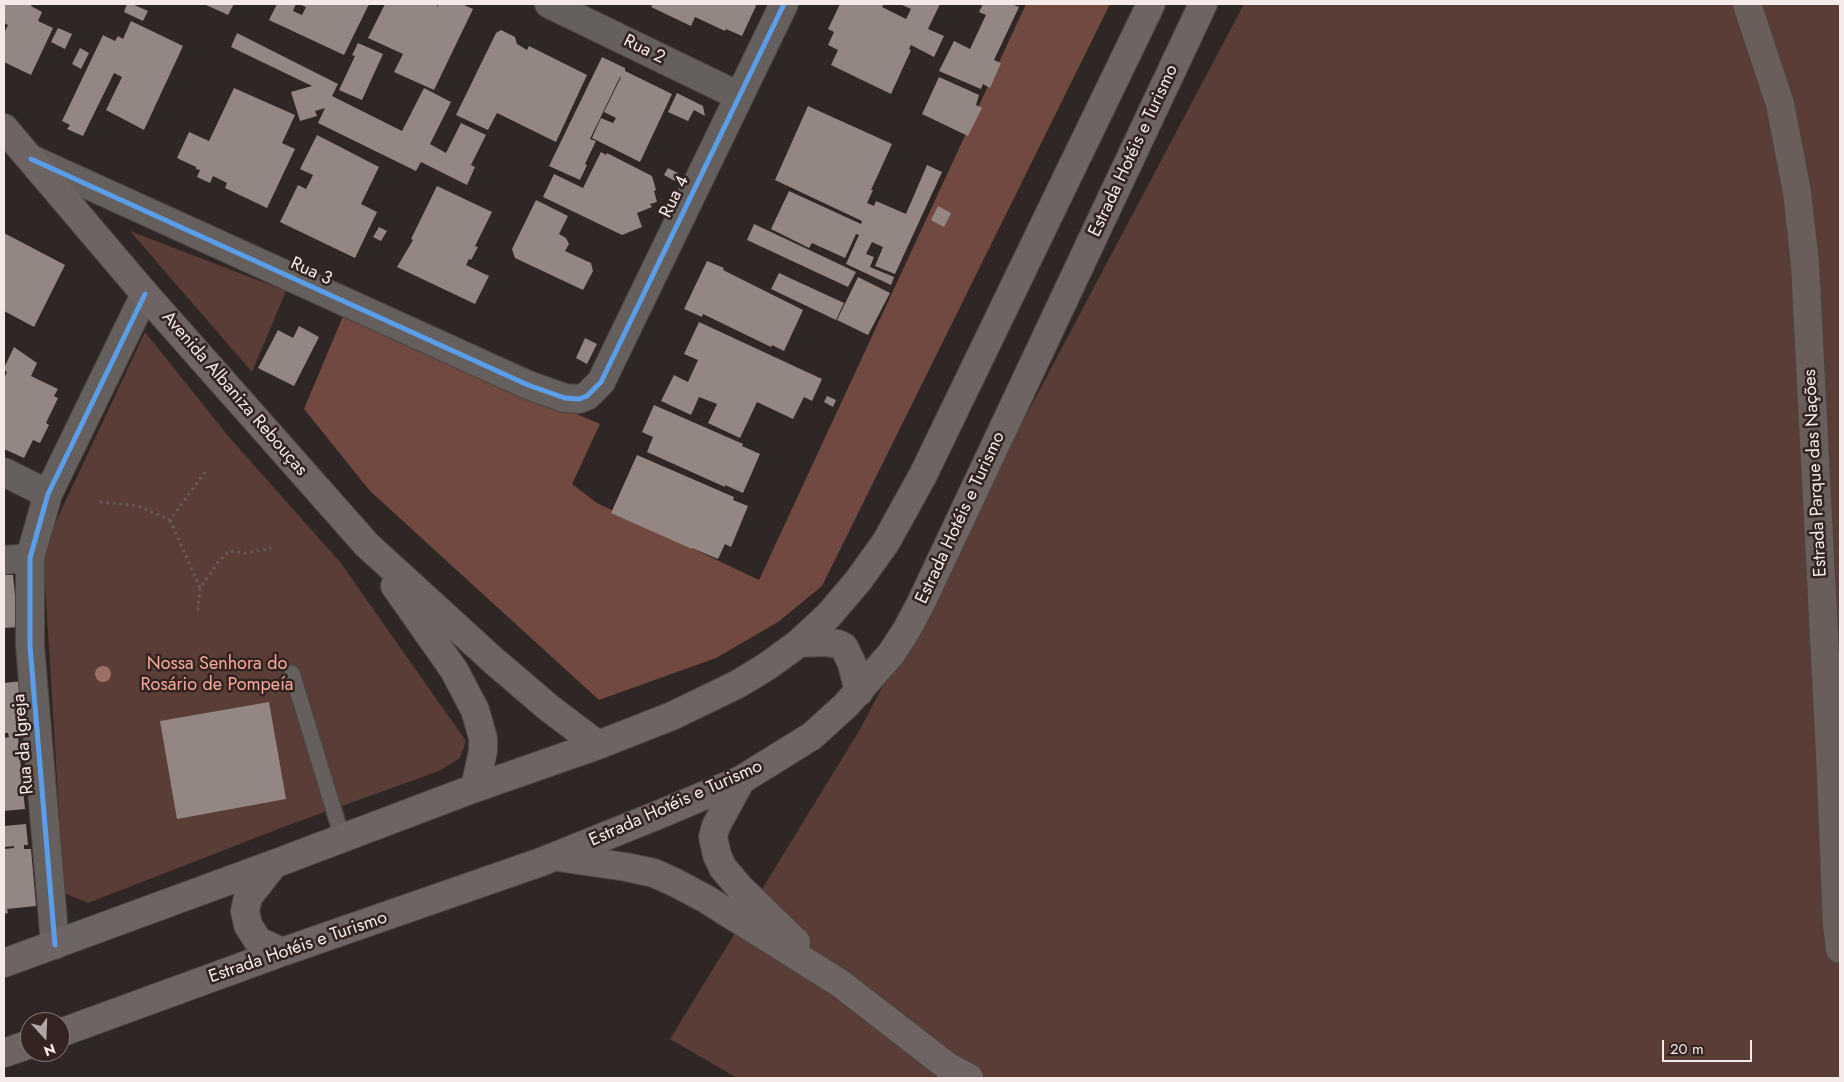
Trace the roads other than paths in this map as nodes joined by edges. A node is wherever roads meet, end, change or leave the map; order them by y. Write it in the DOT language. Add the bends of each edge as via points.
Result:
graph roads {
  1 [pos="549,4"];
  2 [pos="784,4"];
  3 [pos="1151,4"];
  4 [pos="1203,4"];
  5 [pos="1747,4"];
  6 [pos="739,96"];
  7 [pos="4,128"];
  8 [pos="31,159"];
  9 [pos="145,294"];
  10 [pos="584,397"];
  11 [pos="4,472"];
  12 [pos="48,494"];
  13 [pos="367,545"];
  14 [pos="17,559"];
  15 [pos="799,643"];
  16 [pos="292,673"];
  17 [pos="859,692"];
  18 [pos="598,745"];
  19 [pos="1835,764"];
  20 [pos="741,780"];
  21 [pos="475,788"];
  22 [pos="342,837"];
  23 [pos="556,856"];
  24 [pos="274,864"];
  25 [pos="55,945"];
  26 [pos="1840,949"];
  27 [pos="282,952"];
  28 [pos="4,963"];
  29 [pos="841,984"];
  30 [pos="70,1029"];
  31 [pos="20,1047"];
  32 [pos="4,1053"];
  33 [pos="954,1074"];
  1 -- 6 [label="street, Rua 2"];
  2 -- 6 [label="street, Rua 4"];
  3 -- 15 [label="main road" via="923,475 886,542 858,581"];
  4 -- 17 [label="main road, Estrada Hotéis e Turismo" via="921,603 891,654"];
  5 -- 19 [label="highway, Estrada Parque das Nações" via="1780,104 1797,192 1805,264"];
  6 -- 10 [label="street, Rua 4" via="601,382"];
  7 -- 8 [label="main road, Avenida Albaniza Rebouças"];
  8 -- 9 [label="main road, Avenida Albaniza Rebouças"];
  8 -- 10 [label="street, Rua 3" via="528,385 564,398"];
  9 -- 12 [label="street, Rua da Igreja"];
  9 -- 13 [label="main road, Avenida Albaniza Rebouças"];
  11 -- 12 [label="street"];
  12 -- 14 [label="street, Rua da Igreja"];
  13 -- 18 [label="main road, Avenida Albaniza Rebouças" via="494,661"];
  13 -- 21 [label="main road, Avenida Albaniza Rebouças" via="454,670 476,710 483,738"];
  14 -- 25 [label="street, Rua da Igreja" via="30,646"];
  15 -- 17 [label="main road" via="825,642 844,647"];
  15 -- 18 [label="main road" via="766,667 702,703"];
  16 -- 22 [label="lane"];
  17 -- 20 [label="main road, Estrada Hotéis e Turismo" via="812,736"];
  18 -- 21 [label="main road"];
  19 -- 26 [label="highway, Estrada Parque das Nações" via="1836,924"];
  20 -- 23 [label="main road, Estrada Hotéis e Turismo"];
  20 -- 29 [label="main road" via="713,837 720,861 740,888"];
  21 -- 22 [label="main road"];
  22 -- 24 [label="main road"];
  23 -- 27 [label="main road, Estrada Hotéis e Turismo"];
  23 -- 29 [label="main road" via="654,873 706,899"];
  24 -- 25 [label="main road"];
  24 -- 27 [label="main road" via="248,897 245,911 248,926 258,941"];
  25 -- 28 [label="main road"];
  27 -- 30 [label="main road, Estrada Hotéis e Turismo"];
  29 -- 33 [label="main road"];
  31 -- 32 [label="main road"];
}
